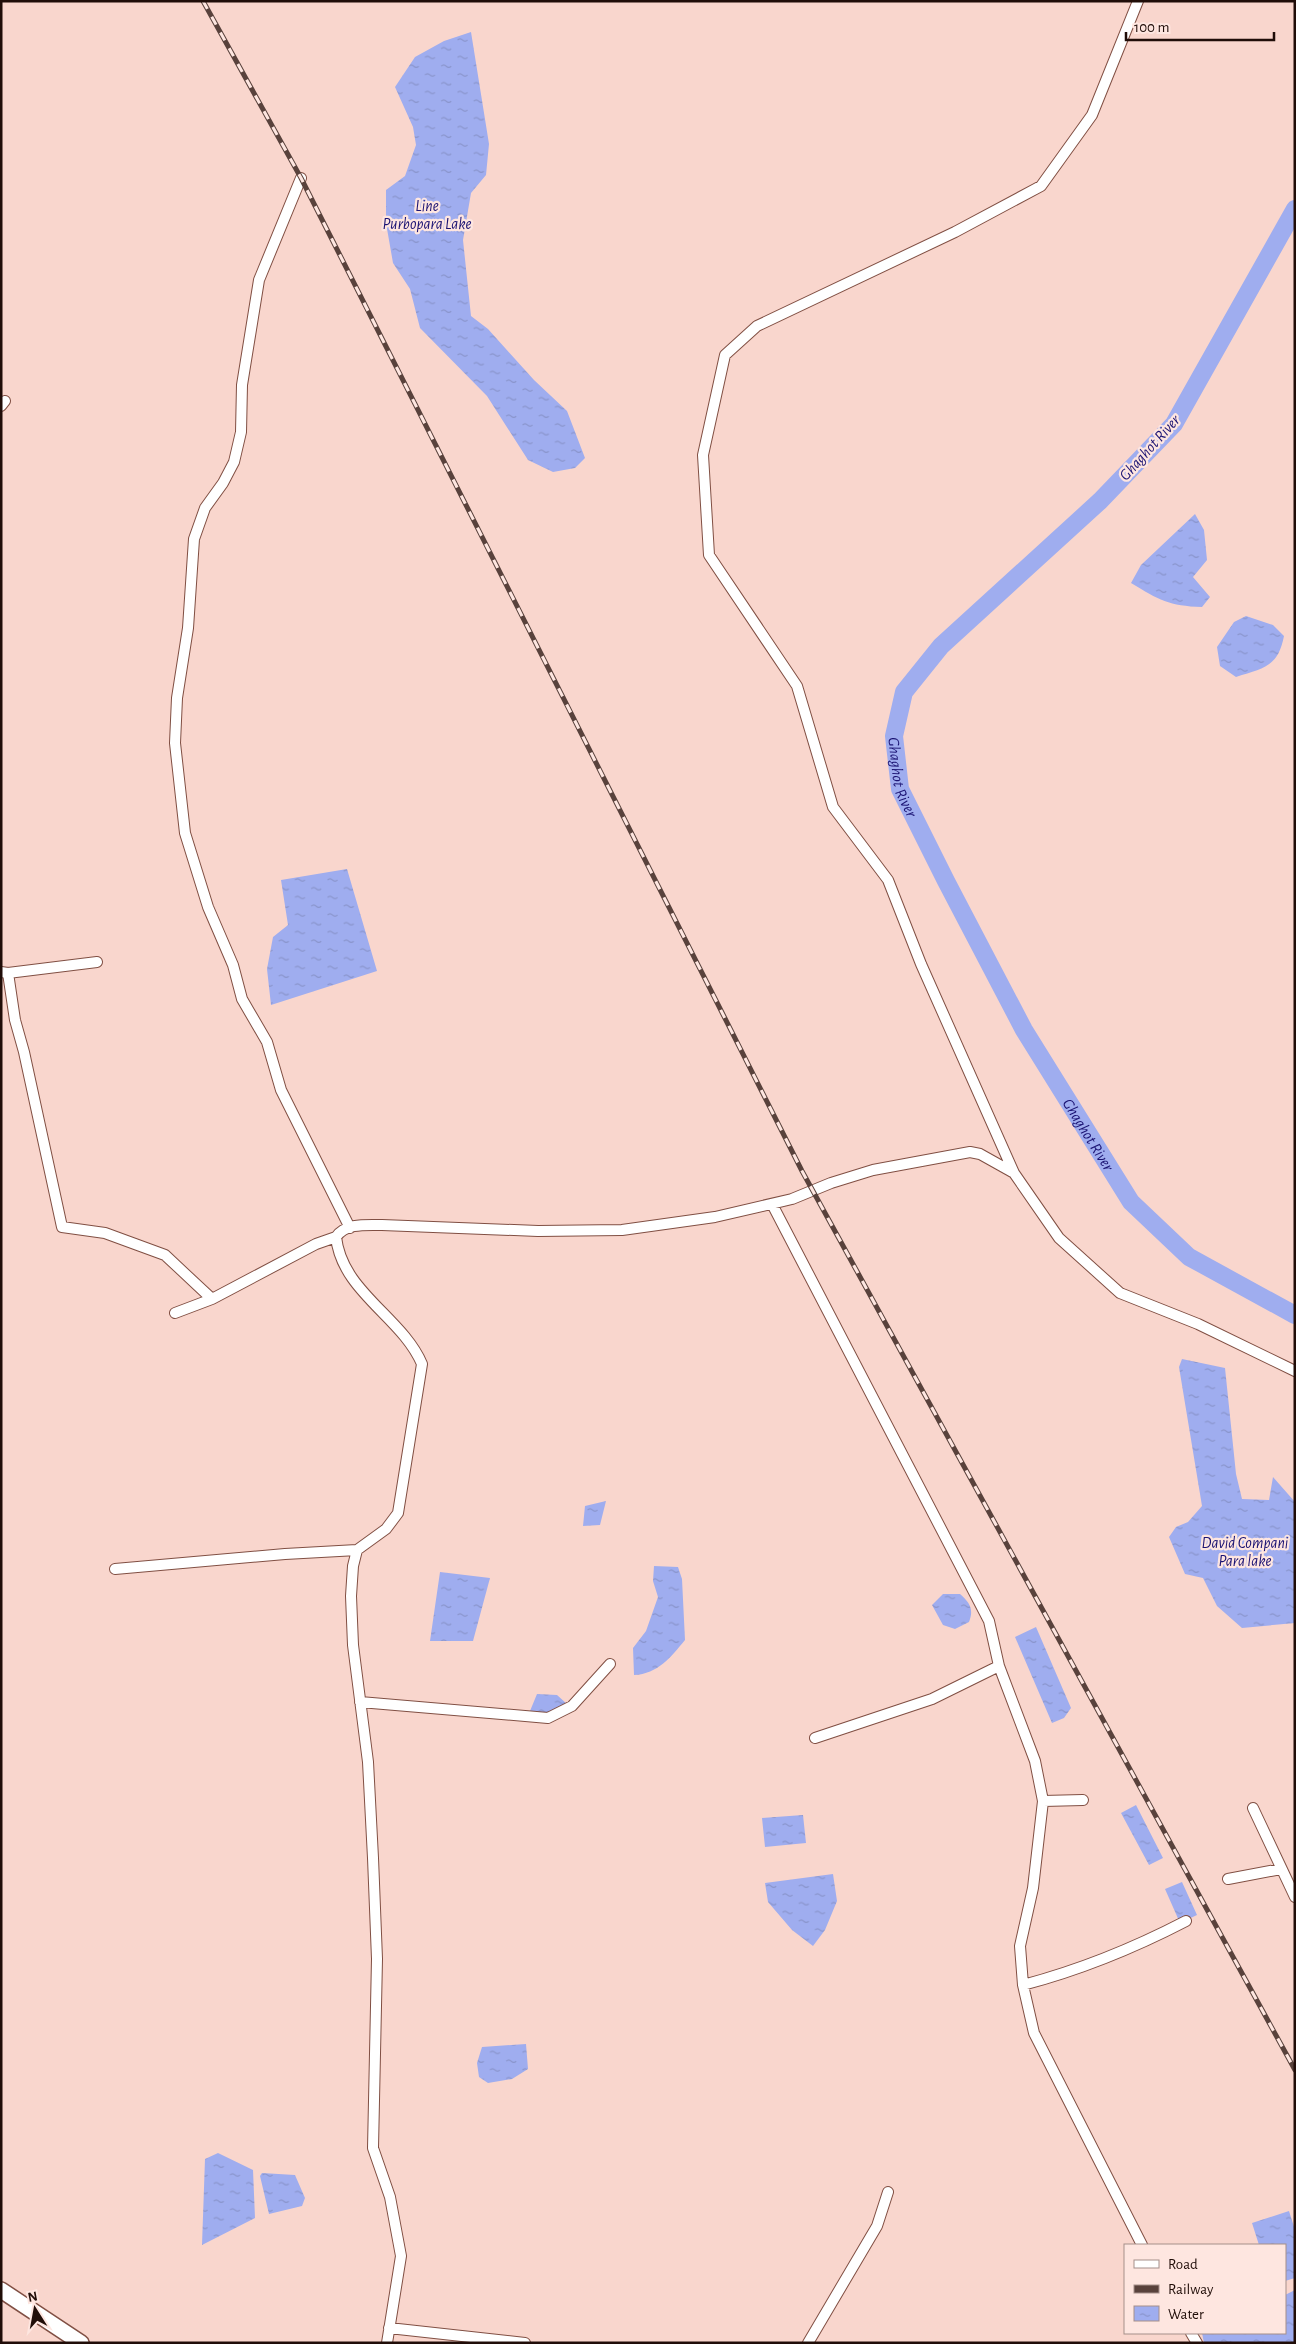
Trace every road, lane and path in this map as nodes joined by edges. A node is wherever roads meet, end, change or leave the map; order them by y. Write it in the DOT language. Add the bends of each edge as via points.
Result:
graph roads {
  1 [pos="1138,1"];
  2 [pos="301,178"];
  3 [pos="97,962"];
  4 [pos="5,972"];
  5 [pos="1014,1173"];
  6 [pos="772,1204"];
  7 [pos="350,1228"];
  8 [pos="336,1237"];
  9 [pos="212,1299"];
  10 [pos="175,1313"];
  11 [pos="1295,1371"];
  12 [pos="357,1550"];
  13 [pos="115,1569"];
  14 [pos="610,1664"];
  15 [pos="999,1666"];
  16 [pos="360,1702"];
  17 [pos="815,1738"];
  18 [pos="1083,1800"];
  19 [pos="1043,1801"];
  20 [pos="1253,1808"];
  21 [pos="1281,1869"];
  22 [pos="1228,1879"];
  23 [pos="1295,1897"];
  24 [pos="1186,1921"];
  25 [pos="1024,1985"];
  26 [pos="888,2192"];
  27 [pos="1141,2244"];
  28 [pos="1,2290"];
  29 [pos="389,2328"];
  30 [pos="81,2343"];
  31 [pos="387,2343"];
  32 [pos="525,2343"];
  33 [pos="808,2343"];
  1 -- 5 [label="street" via="1092,115 1041,186 955,232 757,326 724,356 703,455 709,555 798,686 833,807 888,880 921,964"];
  2 -- 7 [label="street" via="259,280 242,385 242,432 234,462 205,508 194,539 175,743 185,833 219,938 233,965 242,999 267,1042 282,1090"];
  3 -- 4 [label="street"];
  4 -- 9 [label="street" via="62,1227 105,1233 165,1255"];
  5 -- 6 [label="street" via="980,1154 970,1152 855,1174 814,1192"];
  5 -- 11 [label="street" via="1059,1238 1120,1293 1198,1324"];
  6 -- 7 [label="street" via="715,1217 598,1232 382,1225"];
  6 -- 15 [label="street" via="989,1621"];
  7 -- 8 [label="street" via="342,1230"];
  8 -- 9 [label="street" via="316,1244"];
  8 -- 12 [label="street" via="340,1259 346,1269 370,1301 417,1352 422,1364 398,1513 386,1530"];
  9 -- 10 [label="street"];
  12 -- 13 [label="street"];
  12 -- 16 [label="street" via="351,1596"];
  14 -- 16 [label="street" via="572,1706 548,1718"];
  15 -- 17 [label="street" via="932,1699"];
  15 -- 19 [label="street" via="1035,1761"];
  16 -- 29 [label="street" via="368,1762 377,1959 373,2148 390,2197 402,2256"];
  18 -- 19 [label="street"];
  19 -- 25 [label="street" via="1033,1888 1020,1946"];
  20 -- 21 [label="street"];
  21 -- 22 [label="street"];
  21 -- 23 [label="street"];
  24 -- 25 [label="street" via="1070,1973"];
  25 -- 27 [label="street" via="1034,2033"];
  26 -- 33 [label="street" via="876,2226"];
  28 -- 30 [label="main road"];
  29 -- 31 [label="street"];
  29 -- 32 [label="street"];
}
